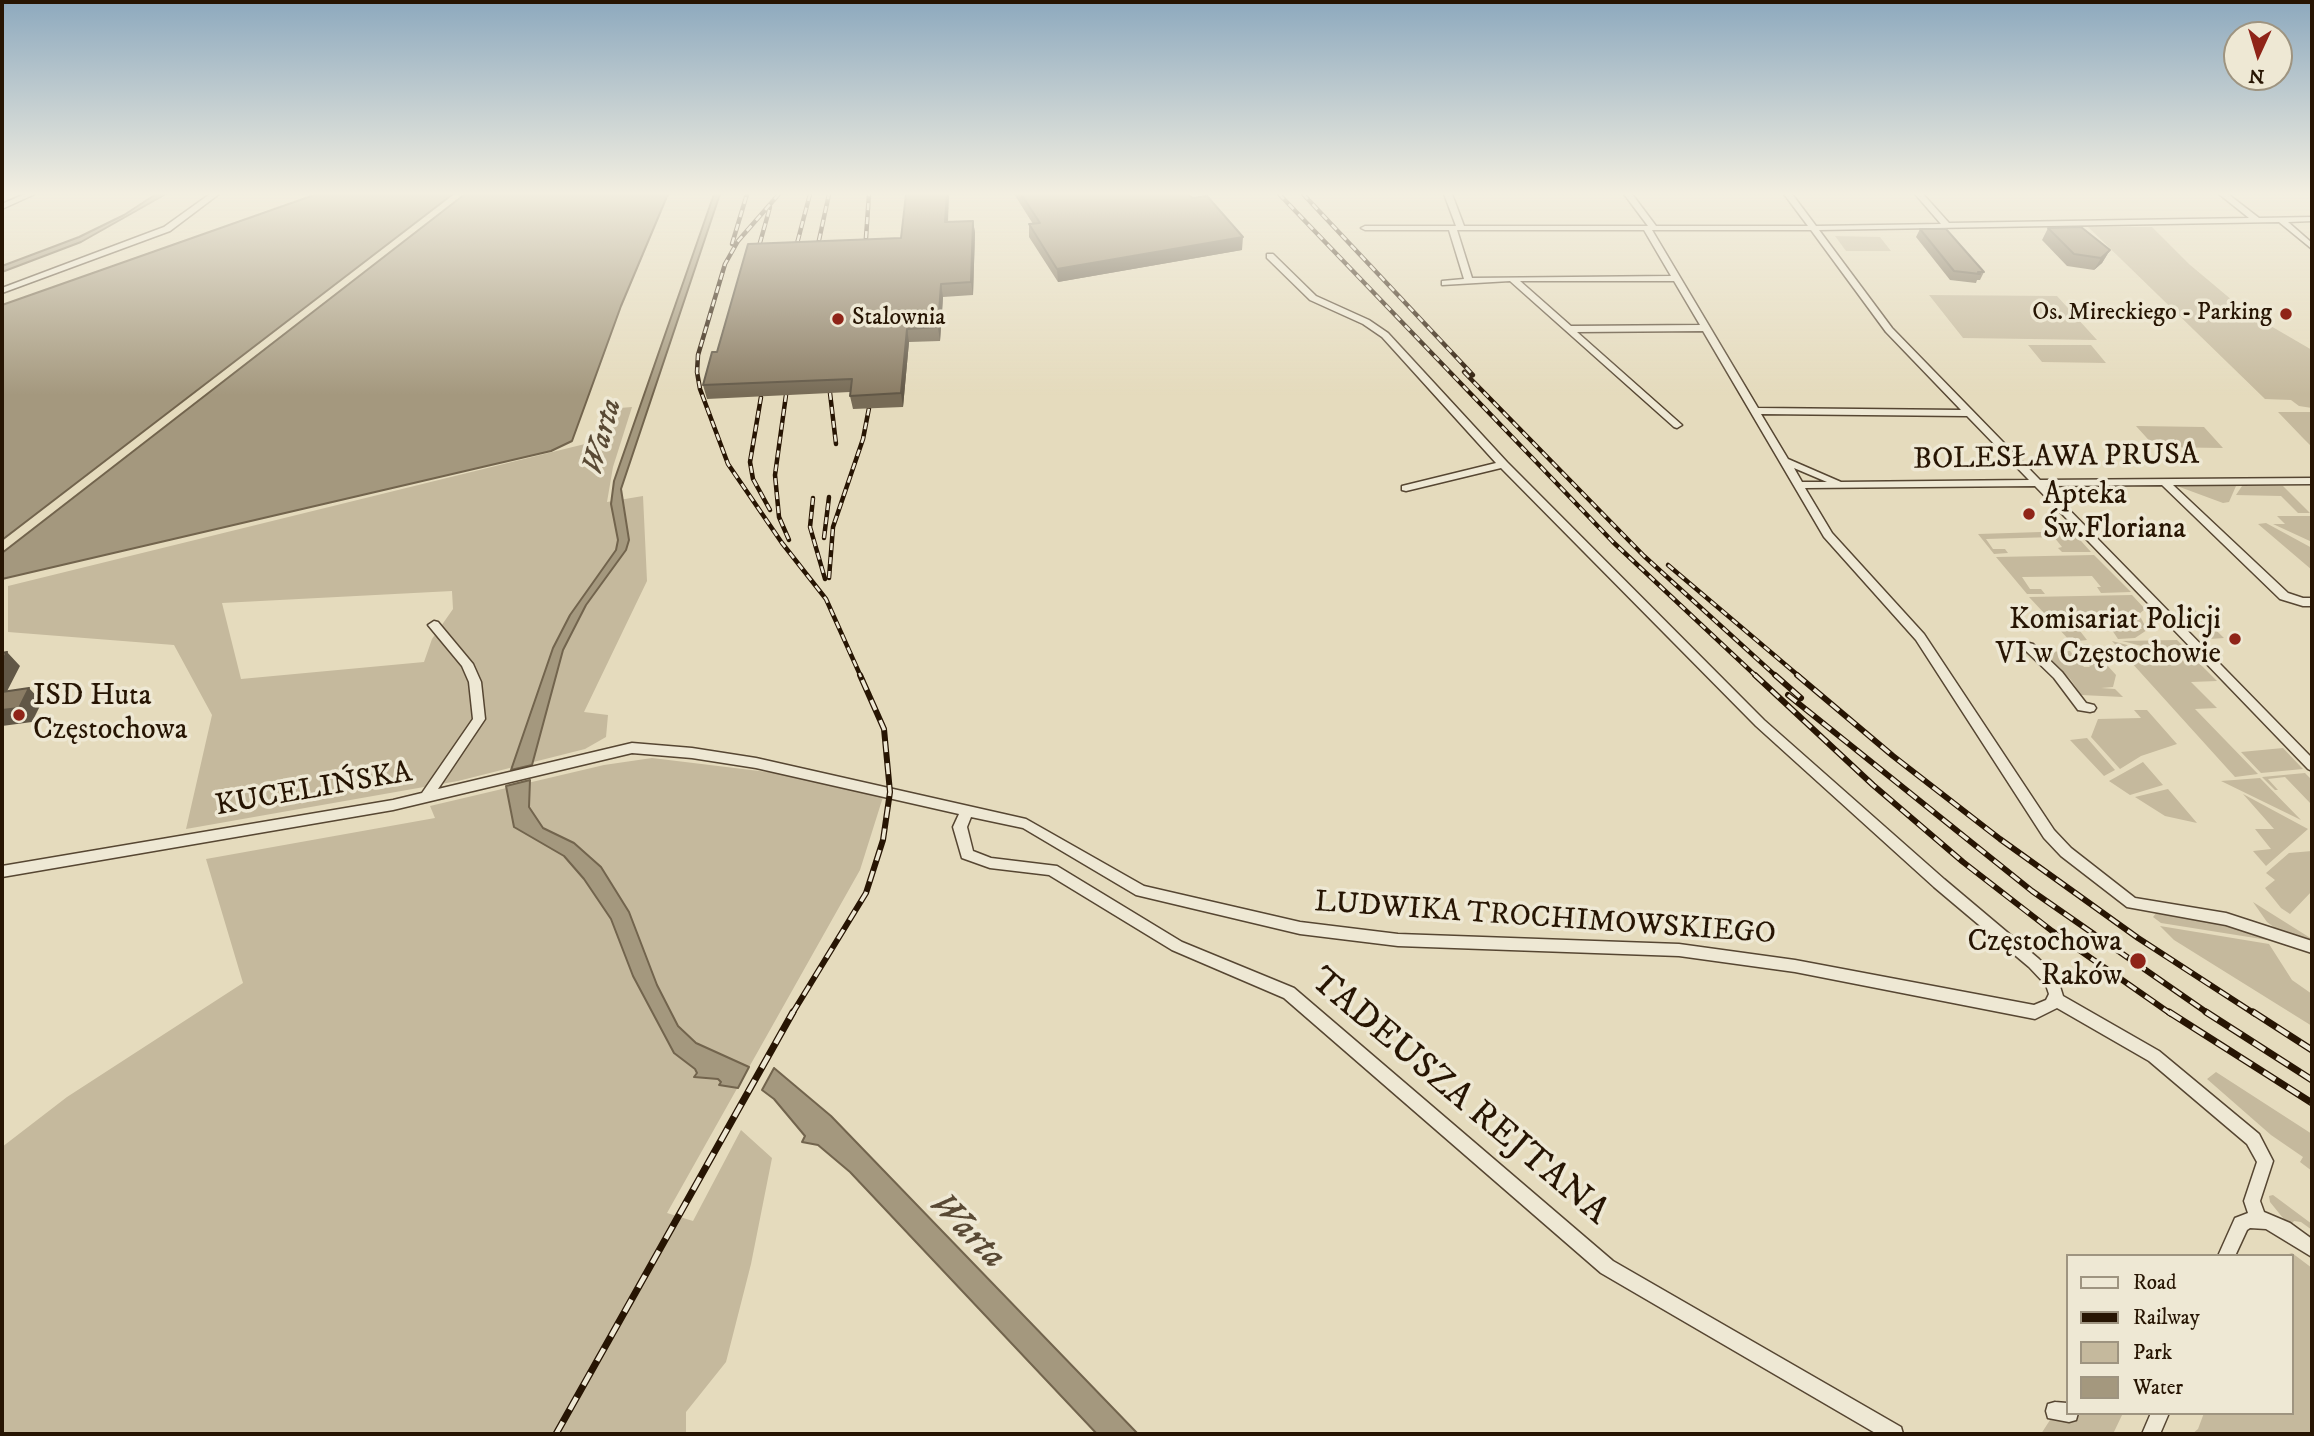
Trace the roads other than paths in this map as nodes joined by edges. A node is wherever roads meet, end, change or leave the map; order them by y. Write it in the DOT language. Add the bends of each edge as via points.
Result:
graph roads {
  1 [pos="82,261"];
  2 [pos="1275,261"];
  3 [pos="1465,261"];
  4 [pos="1668,261"];
  5 [pos="1839,261"];
  6 [pos="1677,278"];
  7 [pos="1512,279"];
  8 [pos="1469,280"];
  9 [pos="1445,283"];
  10 [pos="2,291"];
  11 [pos="1568,328"];
  12 [pos="1707,328"];
  13 [pos="1755,411"];
  14 [pos="1970,413"];
  15 [pos="1677,425"];
  16 [pos="1785,461"];
  17 [pos="1503,464"];
  18 [pos="2312,481"];
  19 [pos="2164,482"];
  20 [pos="2040,484"];
  21 [pos="1800,485"];
  22 [pos="1846,485"];
  23 [pos="1406,488"];
  24 [pos="2312,602"];
  25 [pos="434,625"];
  26 [pos="2029,648"];
  27 [pos="2090,708"];
  28 [pos="632,748"];
  29 [pos="2312,766"];
  30 [pos="426,797"];
  31 [pos="967,810"];
  32 [pos="2,872"];
  33 [pos="2312,947"];
  34 [pos="2056,1000"];
  35 [pos="2258,1219"];
  36 [pos="2312,1249"];
  37 [pos="2227,1254"];
  38 [pos="2159,1415"];
  39 [pos="1894,1434"];
  40 [pos="2151,1434"];
  1 -- 10 [label="street"];
  2 -- 17 [label="street" via="1312,298 1385,335"];
  3 -- 8 [label="street"];
  4 -- 6 [label="street"];
  5 -- 14 [label="street" via="1889,330"];
  6 -- 7 [label="street"];
  6 -- 12 [label="street"];
  7 -- 8 [label="street"];
  7 -- 11 [label="street"];
  8 -- 9 [label="street"];
  11 -- 12 [label="street"];
  11 -- 15 [label="street"];
  12 -- 13 [label="street"];
  13 -- 14 [label="street"];
  13 -- 16 [label="street"];
  14 -- 20 [label="street"];
  16 -- 21 [label="street"];
  16 -- 22 [label="street"];
  17 -- 23 [label="street"];
  17 -- 34 [label="street" via="1760,723 2035,964 2052,982"];
  18 -- 19 [label="street, BOLESŁAWA PRUSA"];
  19 -- 20 [label="street, BOLESŁAWA PRUSA"];
  19 -- 24 [label="street" via="2284,596"];
  20 -- 22 [label="street, BOLESŁAWA PRUSA"];
  20 -- 29 [label="street"];
  21 -- 22 [label="street, BOLESŁAWA PRUSA"];
  21 -- 33 [label="street" via="1836,546 1920,637 2049,834 2066,852 2132,903 2226,919"];
  25 -- 30 [label="street" via="471,673 479,719"];
  26 -- 27 [label="street" via="2058,675 2082,708"];
  28 -- 30 [label="street, KUCELIŃSKA"];
  28 -- 31 [label="street, LUDWIKA TROCHIMOWSKIEGO" via="756,763"];
  30 -- 32 [label="street, KUCELIŃSKA"];
  31 -- 34 [label="street, LUDWIKA TROCHIMOWSKIEGO" via="1026,824 1141,891 1300,928 1398,940 1679,950 1795,966 2035,1012"];
  31 -- 39 [label="street, TADEUSZA REJTANA" via="960,827 967,854 990,863 1052,870 1177,946 1289,993 1607,1268"];
  34 -- 35 [label="street" via="2154,1056 2253,1139 2265,1161 2252,1201"];
  35 -- 36 [label="street" via="2284,1228"];
  35 -- 37 [label="street" via="2241,1224"];
  38 -- 40 [label="street"];
}
